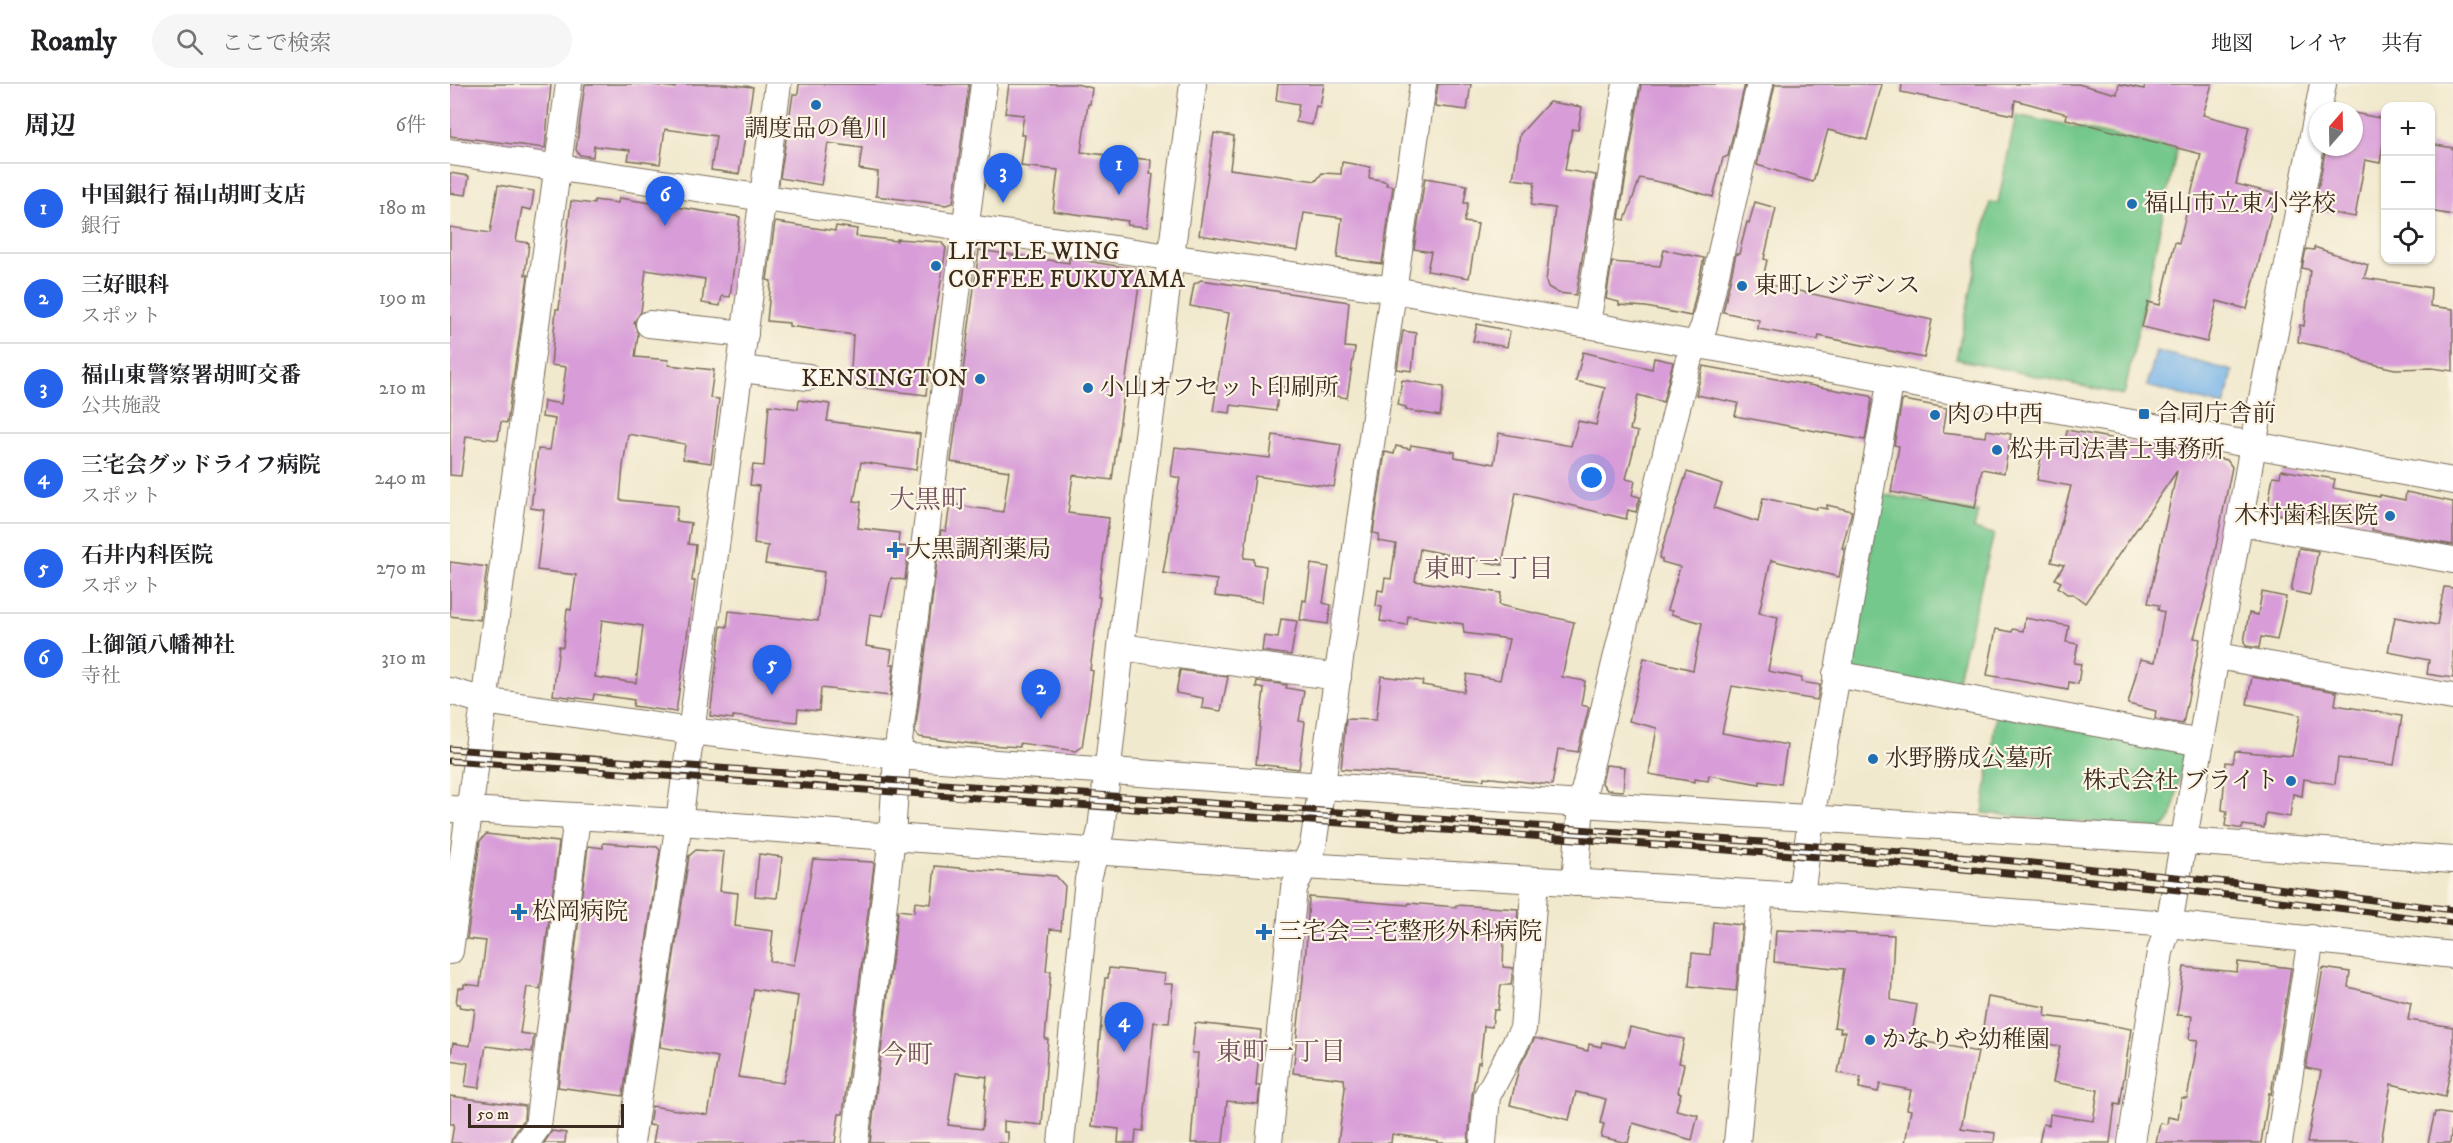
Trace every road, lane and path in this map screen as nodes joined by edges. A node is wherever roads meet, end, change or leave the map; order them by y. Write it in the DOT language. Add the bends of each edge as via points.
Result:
graph roads {
  1 [pos="569,84"];
  2 [pos="778,84"];
  3 [pos="984,84"];
  4 [pos="1193,84"];
  5 [pos="1423,84"];
  6 [pos="1626,84"];
  7 [pos="1760,84"];
  8 [pos="2323,84"];
  9 [pos="450,152"];
  10 [pos="558,169"];
  11 [pos="763,198"];
  12 [pos="964,225"];
  13 [pos="1171,256"];
  14 [pos="1394,290"];
  15 [pos="649,324"];
  16 [pos="1587,324"];
  17 [pos="745,334"];
  18 [pos="1695,345"];
  19 [pos="741,369"];
  20 [pos="808,377"];
  21 [pos="1891,379"];
  22 [pos="2253,445"];
  23 [pos="2453,481"];
  24 [pos="2240,522"];
  25 [pos="2453,560"];
  26 [pos="1121,647"];
  27 [pos="2217,656"];
  28 [pos="1836,674"];
  29 [pos="1338,677"];
  30 [pos="450,691"];
  31 [pos="2453,697"];
  32 [pos="484,701"];
  33 [pos="691,731"];
  34 [pos="2201,743"];
  35 [pos="897,756"];
  36 [pos="1107,770"];
  37 [pos="1322,784"];
  38 [pos="1581,804"];
  39 [pos="460,809"];
  40 [pos="577,817"];
  41 [pos="1811,818"];
  42 [pos="679,822"];
  43 [pos="2184,841"];
  44 [pos="891,844"];
  45 [pos="1095,851"];
  46 [pos="2453,860"];
  47 [pos="1304,866"];
  48 [pos="1535,881"];
  49 [pos="1575,883"];
  50 [pos="1760,894"];
  51 [pos="1801,897"];
  52 [pos="2169,924"];
  53 [pos="2311,938"];
  54 [pos="450,951"];
  55 [pos="2453,955"];
  56 [pos="526,1143"];
  57 [pos="631,1143"];
  58 [pos="855,1143"];
  59 [pos="1060,1143"];
  60 [pos="1269,1143"];
  61 [pos="1483,1143"];
  62 [pos="1737,1143"];
  63 [pos="2131,1143"];
  64 [pos="2279,1143"];
  1 -- 10 [label="street"];
  2 -- 11 [label="street"];
  3 -- 12 [label="street"];
  4 -- 13 [label="street"];
  5 -- 14 [label="street"];
  6 -- 16 [label="street"];
  7 -- 18 [label="street" via="1704,326"];
  8 -- 22 [label="street"];
  9 -- 10 [label="street"];
  10 -- 11 [label="street"];
  10 -- 32 [label="street"];
  11 -- 12 [label="street"];
  11 -- 17 [label="street"];
  12 -- 13 [label="street"];
  12 -- 35 [label="street"];
  13 -- 14 [label="street"];
  13 -- 26 [label="street"];
  14 -- 16 [label="street"];
  14 -- 29 [label="street"];
  15 -- 17 [label="street"];
  16 -- 18 [label="street"];
  17 -- 19 [label="street"];
  18 -- 21 [label="street"];
  18 -- 38 [label="street"];
  19 -- 20 [label="street"];
  19 -- 33 [label="street"];
  21 -- 22 [label="street"];
  21 -- 28 [label="street"];
  22 -- 23 [label="street"];
  22 -- 24 [label="street"];
  24 -- 25 [label="street"];
  24 -- 27 [label="street"];
  26 -- 29 [label="street"];
  26 -- 36 [label="street"];
  27 -- 31 [label="street"];
  27 -- 34 [label="street"];
  28 -- 34 [label="street"];
  28 -- 41 [label="street"];
  29 -- 37 [label="street"];
  30 -- 32 [label="street"];
  32 -- 33 [label="street"];
  32 -- 39 [label="street"];
  33 -- 35 [label="street"];
  33 -- 42 [label="street"];
  34 -- 43 [label="street"];
  35 -- 36 [label="street"];
  35 -- 44 [label="street"];
  36 -- 37 [label="street"];
  36 -- 45 [label="street"];
  37 -- 38 [label="street"];
  37 -- 47 [label="street" via="1313,846"];
  38 -- 41 [label="street"];
  38 -- 49 [label="street"];
  39 -- 40 [label="street"];
  39 -- 54 [label="street"];
  40 -- 42 [label="street"];
  40 -- 56 [label="street" via="538,1126"];
  41 -- 43 [label="street"];
  41 -- 51 [label="street"];
  42 -- 44 [label="street"];
  42 -- 57 [label="street"];
  43 -- 46 [label="street"];
  43 -- 52 [label="street"];
  44 -- 45 [label="street"];
  44 -- 58 [label="street"];
  45 -- 47 [label="street"];
  45 -- 59 [label="street" via="1088,879"];
  47 -- 48 [label="street"];
  47 -- 60 [label="street" via="1294,888"];
  48 -- 49 [label="street"];
  48 -- 61 [label="street" via="1523,1029 1487,1096"];
  49 -- 50 [label="street"];
  50 -- 51 [label="street"];
  50 -- 62 [label="street"];
  51 -- 52 [label="street"];
  52 -- 53 [label="street"];
  52 -- 63 [label="street" via="2160,952"];
  53 -- 55 [label="street"];
  53 -- 64 [label="street"];
}
